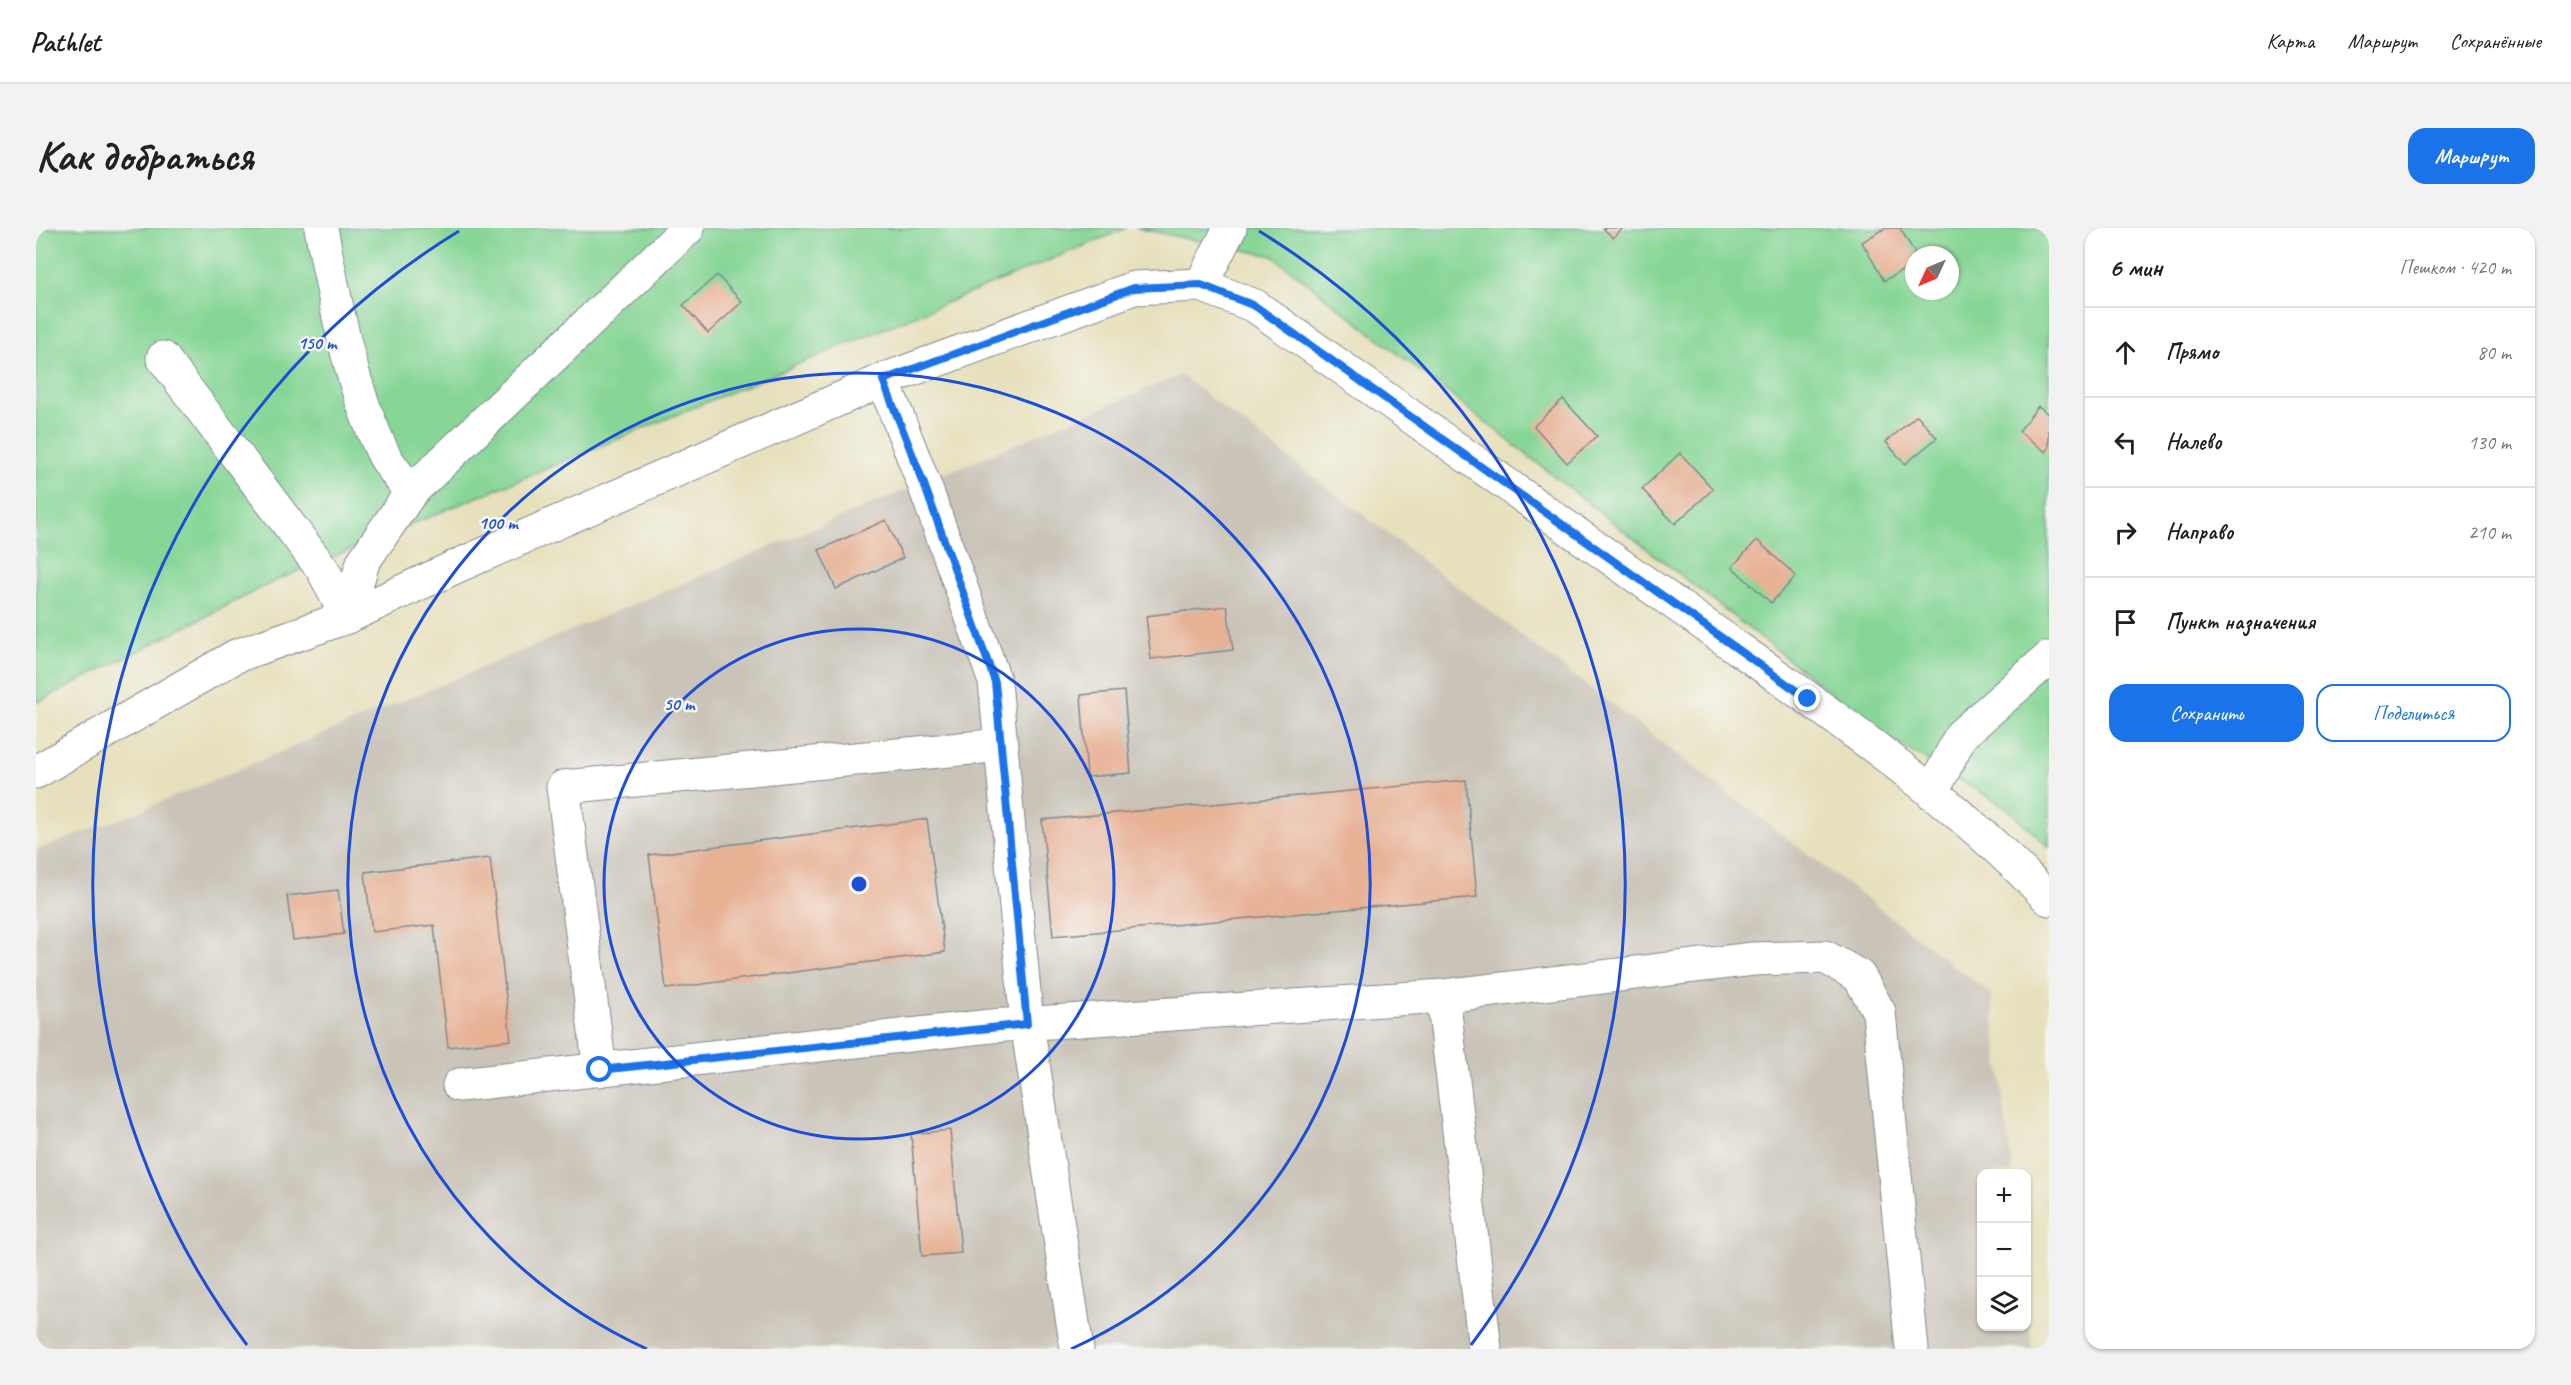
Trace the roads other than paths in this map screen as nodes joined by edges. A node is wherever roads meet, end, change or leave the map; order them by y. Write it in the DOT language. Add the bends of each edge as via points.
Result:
graph roads {
  1 [pos="321,228"];
  2 [pos="688,228"];
  3 [pos="1230,228"];
  4 [pos="1201,285"];
  5 [pos="163,358"];
  6 [pos="883,380"];
  7 [pos="411,492"];
  8 [pos="347,617"];
  9 [pos="2049,658"];
  10 [pos="1002,745"];
  11 [pos="36,772"];
  12 [pos="1932,793"];
  13 [pos="2049,899"];
  14 [pos="1443,996"];
  15 [pos="1027,1024"];
  16 [pos="600,1070"];
  17 [pos="459,1085"];
  18 [pos="1077,1349"];
  19 [pos="1485,1349"];
  20 [pos="1912,1349"];
  1 -- 7 [label="street" via="359,393 385,457"];
  2 -- 7 [label="street"];
  3 -- 4 [label="street"];
  4 -- 6 [label="street" via="1134,288"];
  4 -- 12 [label="street" via="1255,306 1808,699"];
  5 -- 8 [label="street" via="323,570"];
  6 -- 8 [label="street"];
  6 -- 10 [label="street" via="995,682"];
  7 -- 8 [label="street" via="363,562"];
  8 -- 11 [label="street" via="237,656"];
  9 -- 12 [label="street" via="1961,735"];
  10 -- 15 [label="street"];
  10 -- 16 [label="street" via="562,787"];
  12 -- 13 [label="street" via="2013,861"];
  14 -- 15 [label="street"];
  14 -- 19 [label="street"];
  14 -- 20 [label="street" via="1753,958 1825,957 1859,976 1879,1012"];
  15 -- 16 [label="street"];
  15 -- 18 [label="street"];
  16 -- 17 [label="street"];
}
